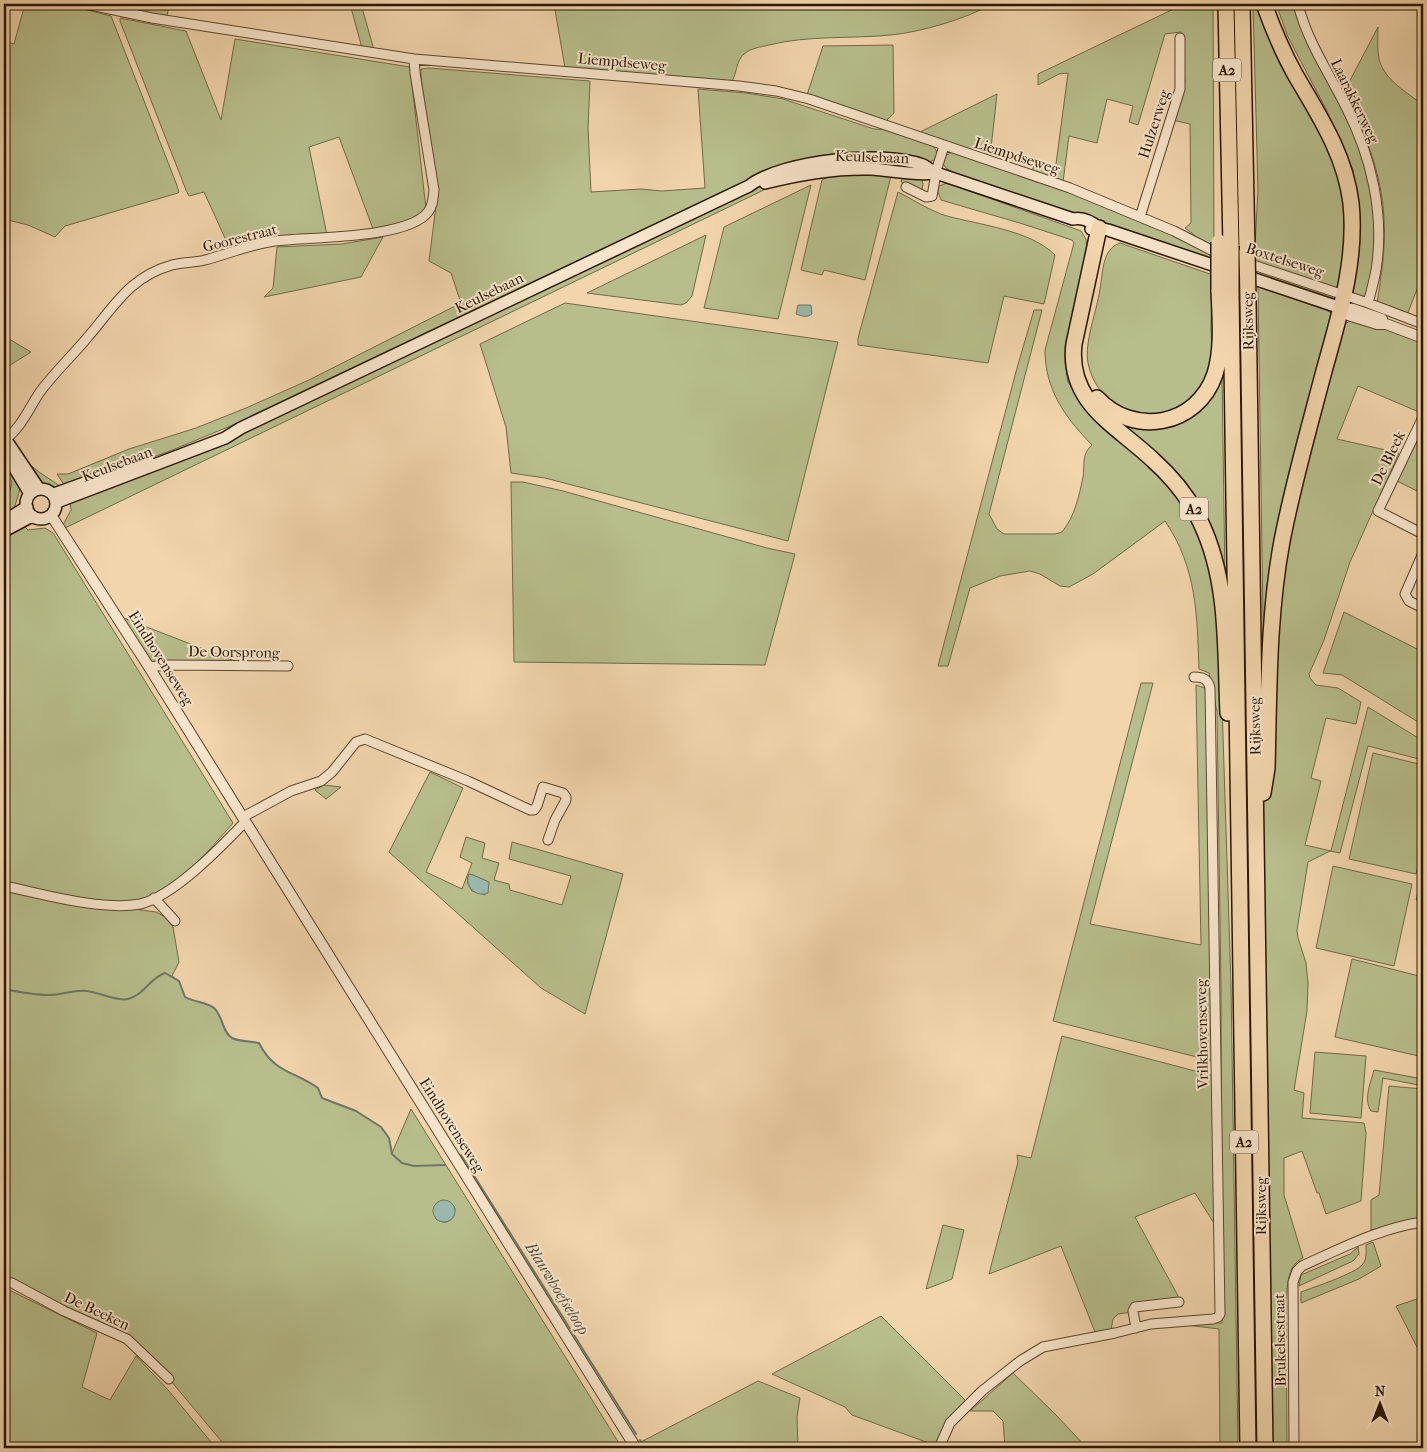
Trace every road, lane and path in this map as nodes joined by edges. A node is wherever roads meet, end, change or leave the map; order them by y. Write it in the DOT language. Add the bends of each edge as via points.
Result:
graph roads {
  1 [pos="86,4"];
  2 [pos="1226,4"];
  3 [pos="1242,4"];
  4 [pos="1264,4"];
  5 [pos="1298,4"];
  6 [pos="1180,38"];
  7 [pos="414,59"];
  8 [pos="944,146"];
  9 [pos="936,174"];
  10 [pos="906,187"];
  11 [pos="1140,216"];
  12 [pos="1073,219"];
  13 [pos="1103,229"];
  14 [pos="1225,292"];
  15 [pos="1343,302"];
  16 [pos="1368,303"];
  17 [pos="1423,324"];
  18 [pos="1423,338"];
  19 [pos="1423,417"];
  20 [pos="4,441"];
  21 [pos="34,491"];
  22 [pos="55,498"];
  23 [pos="29,511"];
  24 [pos="51,515"];
  25 [pos="4,520"];
  26 [pos="4,531"];
  27 [pos="1423,534"];
  28 [pos="1423,553"];
  29 [pos="1423,608"];
  30 [pos="288,666"];
  31 [pos="149,667"];
  32 [pos="1194,677"];
  33 [pos="244,820"];
  34 [pos="1257,834"];
  35 [pos="1239,835"];
  36 [pos="548,840"];
  37 [pos="4,886"];
  38 [pos="154,898"];
  39 [pos="174,921"];
  40 [pos="1423,1222"];
  41 [pos="4,1282"];
  42 [pos="1179,1302"];
  43 [pos="1136,1328"];
  44 [pos="169,1379"];
  45 [pos="636,1448"];
  46 [pos="939,1448"];
  47 [pos="1248,1448"];
  48 [pos="1265,1448"];
  49 [pos="1294,1448"];
  1 -- 7 [label="street, Liempdseweg" via="152,18"];
  2 -- 14 [label="highway, Rijksweg / A2, bridge" via="1229,136"];
  3 -- 34 [label="highway, Rijksweg / A2, bridge"];
  4 -- 15 [label="highway, A2" via="1281,48 1333,141 1346,180 1353,234"];
  5 -- 16 [label="street, Laarakkerweg" via="1312,44 1357,131 1373,183 1378,250"];
  6 -- 11 [label="street, Hulzerweg" via="1180,89"];
  7 -- 8 [label="street, Liempdseweg" via="776,91 809,99"];
  7 -- 20 [label="street, Goorestraat" via="434,190 432,205 422,218 390,230 262,243 205,261 172,266 147,276 120,296"];
  8 -- 9 [label="street"];
  8 -- 11 [label="street, Liempdseweg" via="1070,188"];
  9 -- 10 [label="street" via="932,196 926,197"];
  9 -- 12 [label="main road, Keulsebaan"];
  9 -- 22 [label="main road, Keulsebaan" via="842,169 749,186 225,438"];
  11 -- 15 [label="street, Boxtelseweg" via="1217,254"];
  12 -- 13 [label="main road, Boxtelseweg" via="1093,222"];
  13 -- 14 [label="highway, A2" via="1081,357 1092,391 1118,414 1140,421 1161,421 1190,409 1205,394 1219,352"];
  13 -- 15 [label="main road, Boxtelseweg"];
  13 -- 35 [label="highway, A2" via="1076,330 1074,368 1081,390 1093,407 1152,459 1184,493 1212,547 1223,604 1230,768"];
  14 -- 35 [label="highway, Rijksweg / A2"];
  15 -- 16 [label="street, Boxtelseweg"];
  15 -- 18 [label="street, Boxtelseweg"];
  15 -- 34 [label="highway, A2" via="1298,466 1282,542 1272,608 1267,768"];
  16 -- 17 [label="street, Boxtelseweg"];
  19 -- 27 [label="street, De Bleek" via="1378,511"];
  20 -- 21 [label="main road"];
  21 -- 22 [label="main road" via="46,490"];
  21 -- 23 [label="main road" via="26,502"];
  22 -- 24 [label="main road" via="56,509"];
  23 -- 24 [label="main road" via="40,519"];
  23 -- 25 [label="main road"];
  23 -- 26 [label="main road"];
  24 -- 31 [label="street, Eindhovenseweg"];
  28 -- 29 [label="street" via="1405,594 1409,601"];
  30 -- 31 [label="street, De Oorsprong"];
  31 -- 33 [label="street, Eindhovenseweg"];
  32 -- 43 [label="street, Vrilkhovenseweg" via="1205,678 1210,688 1220,1312 1213,1319 1164,1322"];
  33 -- 36 [label="street" via="291,791 321,781 356,742 365,739 530,810 538,806 542,788 565,794 565,803"];
  33 -- 38 [label="street" via="191,874"];
  33 -- 45 [label="street, Eindhovenseweg"];
  34 -- 48 [label="highway, Rijksweg / A2"];
  35 -- 47 [label="highway, Rijksweg / A2"];
  37 -- 38 [label="street" via="103,904 142,904"];
  38 -- 39 [label="street"];
  40 -- 49 [label="street, Brukelsestraat" via="1387,1229 1358,1241 1302,1266 1294,1276"];
  41 -- 44 [label="street, De Beeken" via="127,1339"];
  42 -- 43 [label="street" via="1136,1307 1133,1310"];
  43 -- 46 [label="street, Vrilkhovenseweg" via="1058,1343 1032,1353 989,1386 950,1423"];
}
